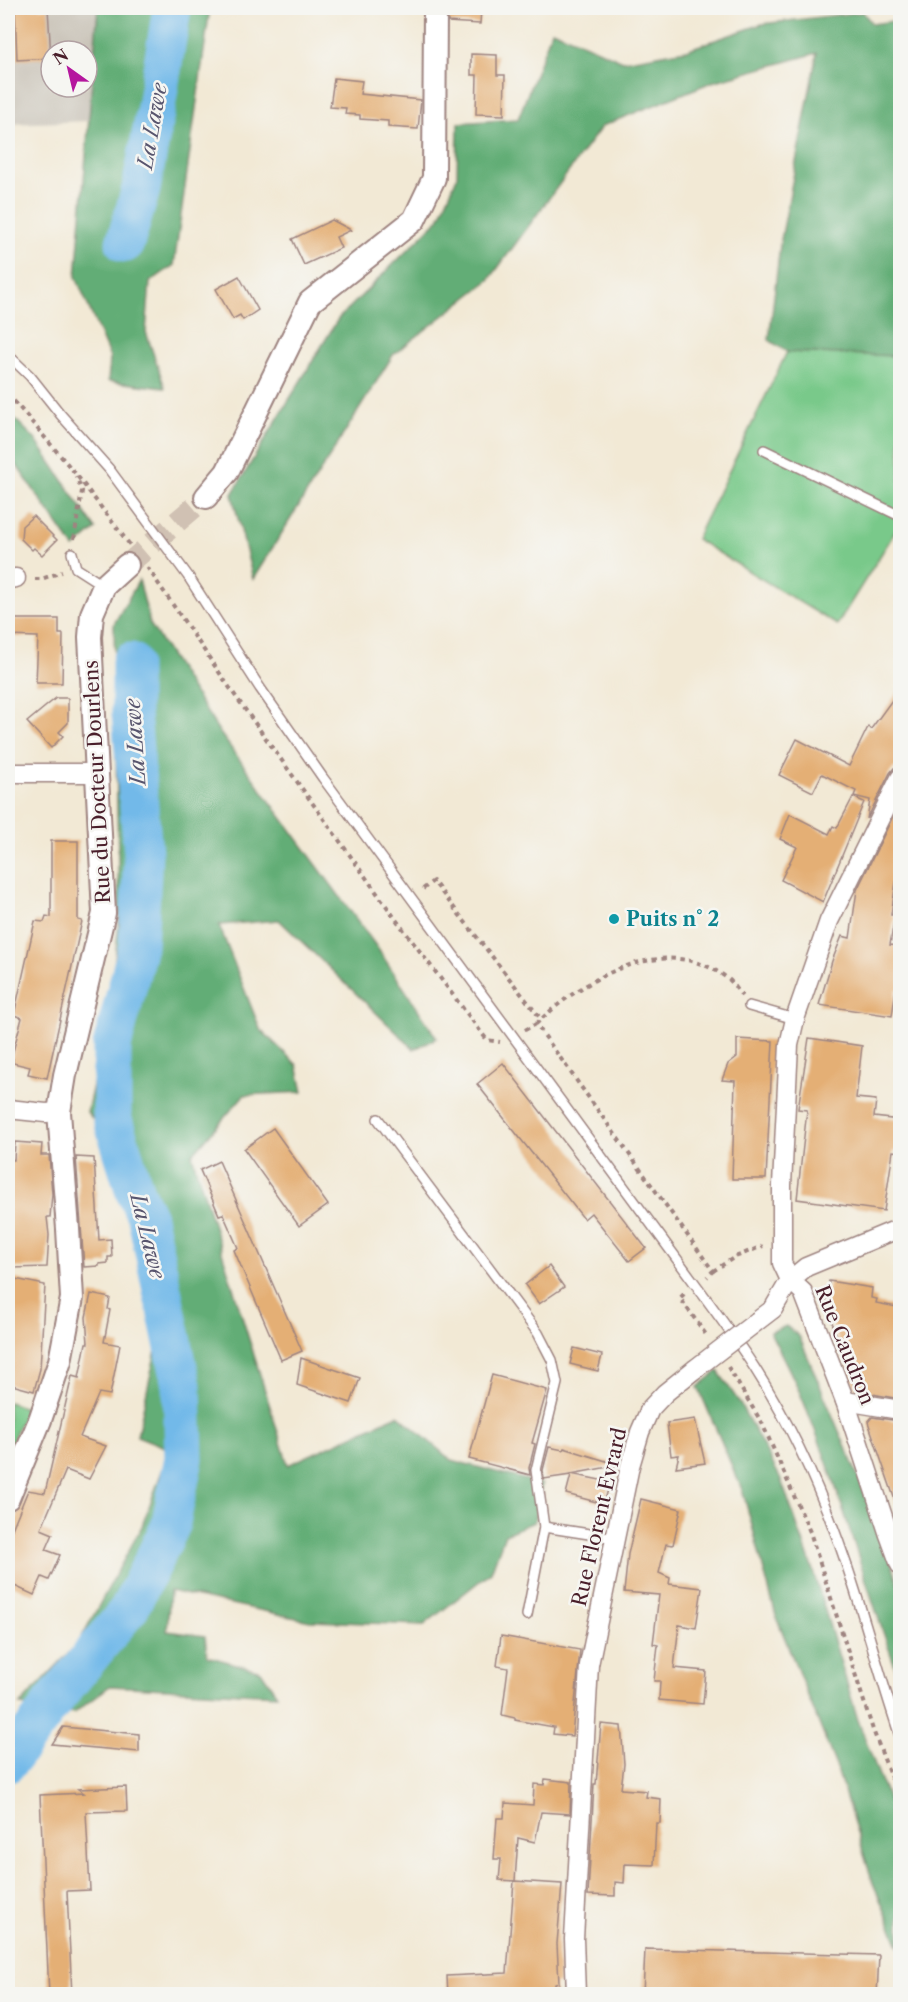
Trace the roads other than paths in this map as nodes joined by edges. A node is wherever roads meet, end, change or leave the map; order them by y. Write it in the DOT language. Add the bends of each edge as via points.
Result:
graph roads {
  1 [pos="435,8"];
  2 [pos="8,355"];
  3 [pos="764,450"];
  4 [pos="206,497"];
  5 [pos="900,516"];
  6 [pos="72,553"];
  7 [pos="136,560"];
  8 [pos="104,586"];
  9 [pos="8,773"];
  10 [pos="96,773"];
  11 [pos="900,778"];
  12 [pos="749,1006"];
  13 [pos="795,1019"];
  14 [pos="8,1109"];
  15 [pos="58,1112"];
  16 [pos="378,1119"];
  17 [pos="900,1228"];
  18 [pos="790,1281"];
  19 [pos="845,1401"];
  20 [pos="900,1410"];
  21 [pos="8,1498"];
  22 [pos="544,1527"];
  23 [pos="895,1536"];
  24 [pos="615,1538"];
  25 [pos="900,1565"];
  26 [pos="527,1615"];
  27 [pos="900,1736"];
  28 [pos="576,1995"];
  1 -- 4 [label="street" via="434,178 414,220 310,302 227,472"];
  2 -- 27 [label="lane" via="109,469 188,576 323,778 754,1368 782,1415 815,1485 847,1566"];
  3 -- 5 [label="lane"];
  6 -- 8 [label="lane" via="76,568"];
  7 -- 8 [label="street, Rue du Docteur Dourlens"];
  8 -- 10 [label="street, Rue du Docteur Dourlens" via="92,614 90,637"];
  9 -- 10 [label="street"];
  10 -- 15 [label="street, Rue du Docteur Dourlens" via="104,913"];
  11 -- 13 [label="street" via="829,921"];
  12 -- 13 [label="lane"];
  13 -- 18 [label="street" via="789,1045 782,1185 782,1263"];
  14 -- 15 [label="street"];
  15 -- 21 [label="street, Rue du Docteur Dourlens" via="72,1298 60,1361"];
  16 -- 22 [label="lane" via="538,1333 552,1360 557,1383 536,1470"];
  17 -- 18 [label="street" via="806,1268"];
  18 -- 19 [label="street, Rue Caudron" via="803,1292"];
  18 -- 24 [label="street, Rue Florent Evrard, bridge" via="773,1309 650,1409 630,1466"];
  19 -- 20 [label="street"];
  19 -- 23 [label="street, Rue Caudron"];
  22 -- 24 [label="lane"];
  22 -- 26 [label="lane"];
  23 -- 25 [label="street, Rue Caudron"];
  24 -- 28 [label="street, Rue Florent Evrard" via="589,1665 574,1939"];
}
